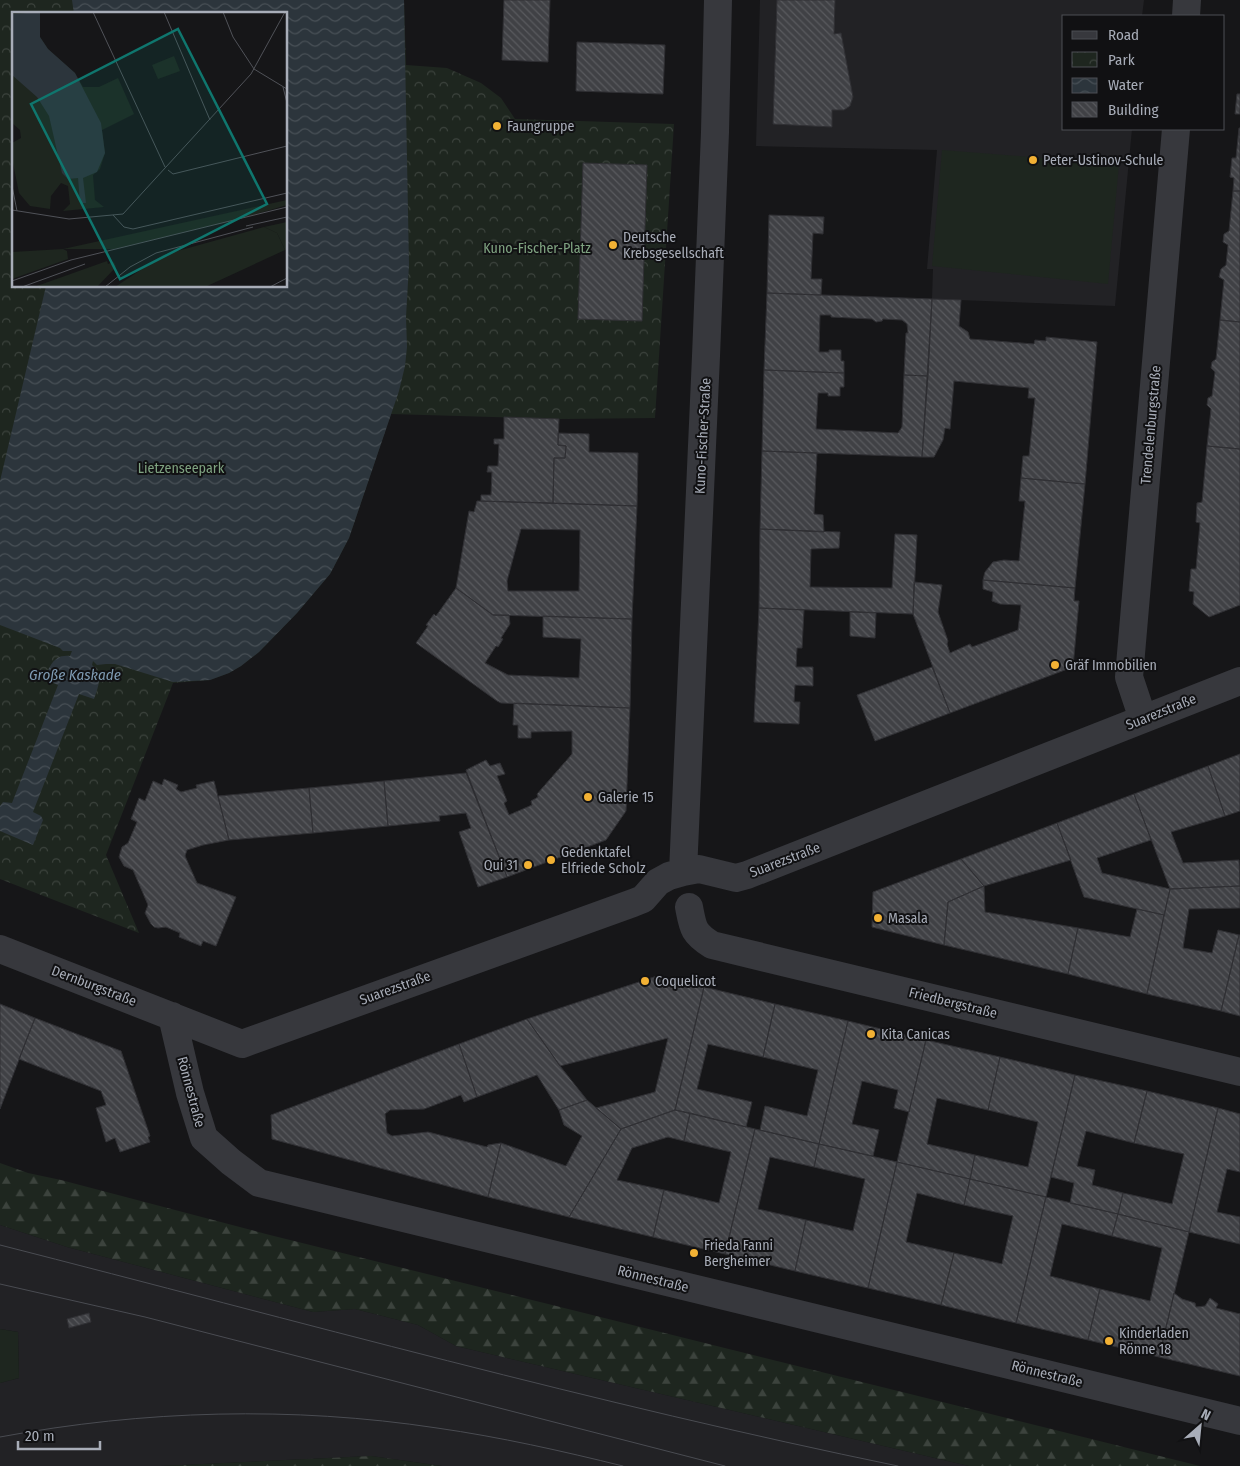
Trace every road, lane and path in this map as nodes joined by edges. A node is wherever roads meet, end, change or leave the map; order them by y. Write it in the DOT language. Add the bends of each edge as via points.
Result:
graph roads {
  1 [pos="718,0"];
  2 [pos="1187,0"];
  3 [pos="1186,15"];
  4 [pos="1176,130"];
  5 [pos="1240,681"];
  6 [pos="1143,719"];
  7 [pos="683,872"];
  8 [pos="688,907"];
  9 [pos="0,948"];
  10 [pos="180,1019"];
  11 [pos="1240,1072"];
  12 [pos="1240,1421"];
  1 -- 7 [label="street, Kuno-Fischer-Straße" via="706,366"];
  2 -- 3 [label="street"];
  4 -- 6 [label="street, Trendelenburgstraße" via="1129,677"];
  5 -- 6 [label="street, Suarezstraße"];
  6 -- 7 [label="street, Suarezstraße" via="748,875 736,878 699,869"];
  7 -- 10 [label="street, Suarezstraße" via="658,882 643,899 632,904 242,1044"];
  8 -- 11 [label="street, Friedbergstraße" via="694,928 712,945"];
  9 -- 10 [label="street, Dernburgstraße"];
  10 -- 12 [label="street, Rönnestraße" via="186,1075 204,1138 259,1183"];
}
